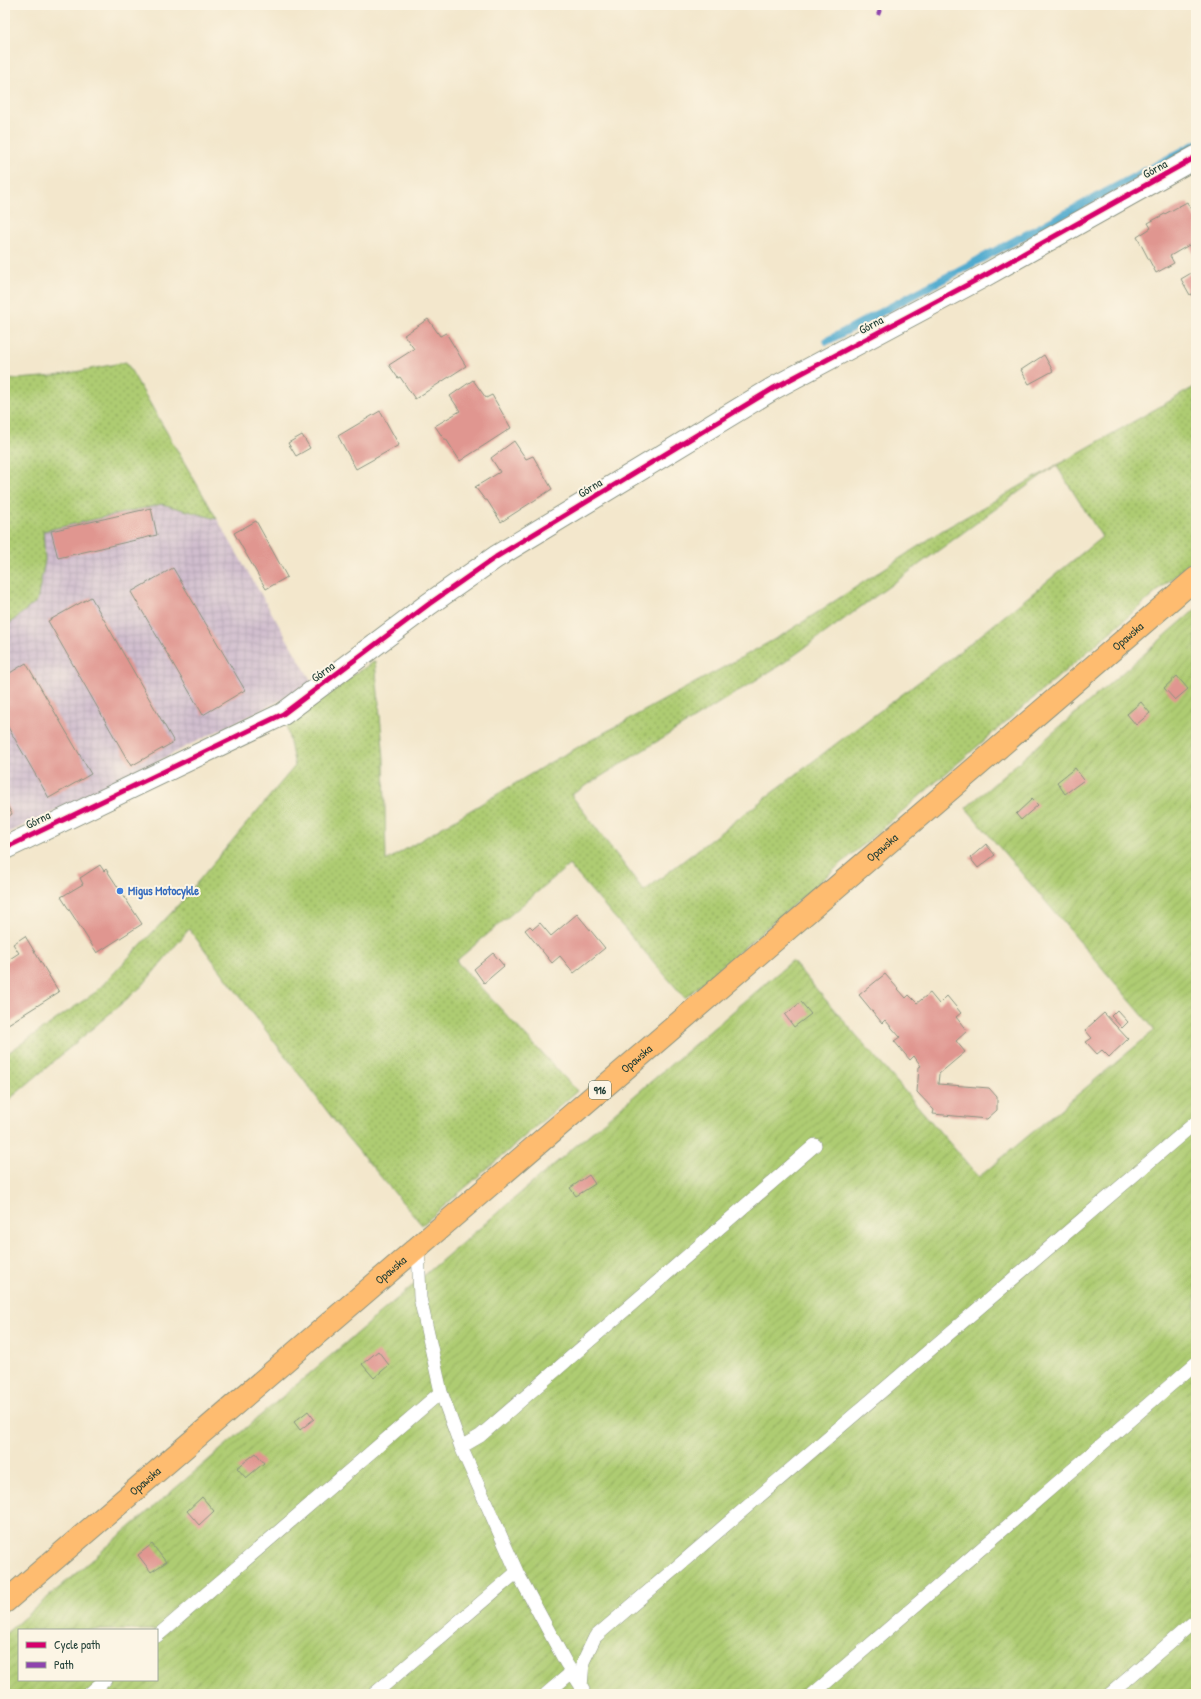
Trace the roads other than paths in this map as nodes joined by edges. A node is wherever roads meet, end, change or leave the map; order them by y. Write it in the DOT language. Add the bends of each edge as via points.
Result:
graph roads {
  1 [pos="1196,157"];
  2 [pos="1196,578"];
  3 [pos="5,848"];
  4 [pos="1196,1122"];
  5 [pos="815,1145"];
  6 [pos="418,1247"];
  7 [pos="1196,1364"];
  8 [pos="441,1392"];
  9 [pos="461,1448"];
  10 [pos="517,1572"];
  11 [pos="5,1602"];
  12 [pos="1196,1620"];
  13 [pos="158,1635"];
  14 [pos="572,1672"];
  15 [pos="104,1681"];
  16 [pos="584,1690"];
  17 [pos="89,1694"];
  18 [pos="374,1694"];
  19 [pos="546,1694"];
  20 [pos="813,1694"];
  21 [pos="1110,1694"];
  1 -- 3 [label="street, Górna" via="982,277 774,388 496,557 283,714"];
  2 -- 6 [label="main road, Opawska / 916"];
  4 -- 16 [label="lane" via="594,1637 583,1662"];
  5 -- 9 [label="lane" via="480,1436"];
  6 -- 8 [label="lane" via="420,1298"];
  6 -- 11 [label="main road, Opawska / 916"];
  7 -- 20 [label="lane"];
  8 -- 9 [label="lane"];
  8 -- 13 [label="lane"];
  9 -- 10 [label="lane"];
  10 -- 14 [label="lane"];
  10 -- 18 [label="lane"];
  12 -- 21 [label="lane"];
  14 -- 16 [label="lane"];
  14 -- 19 [label="lane"];
  15 -- 17 [label="lane"];
}
